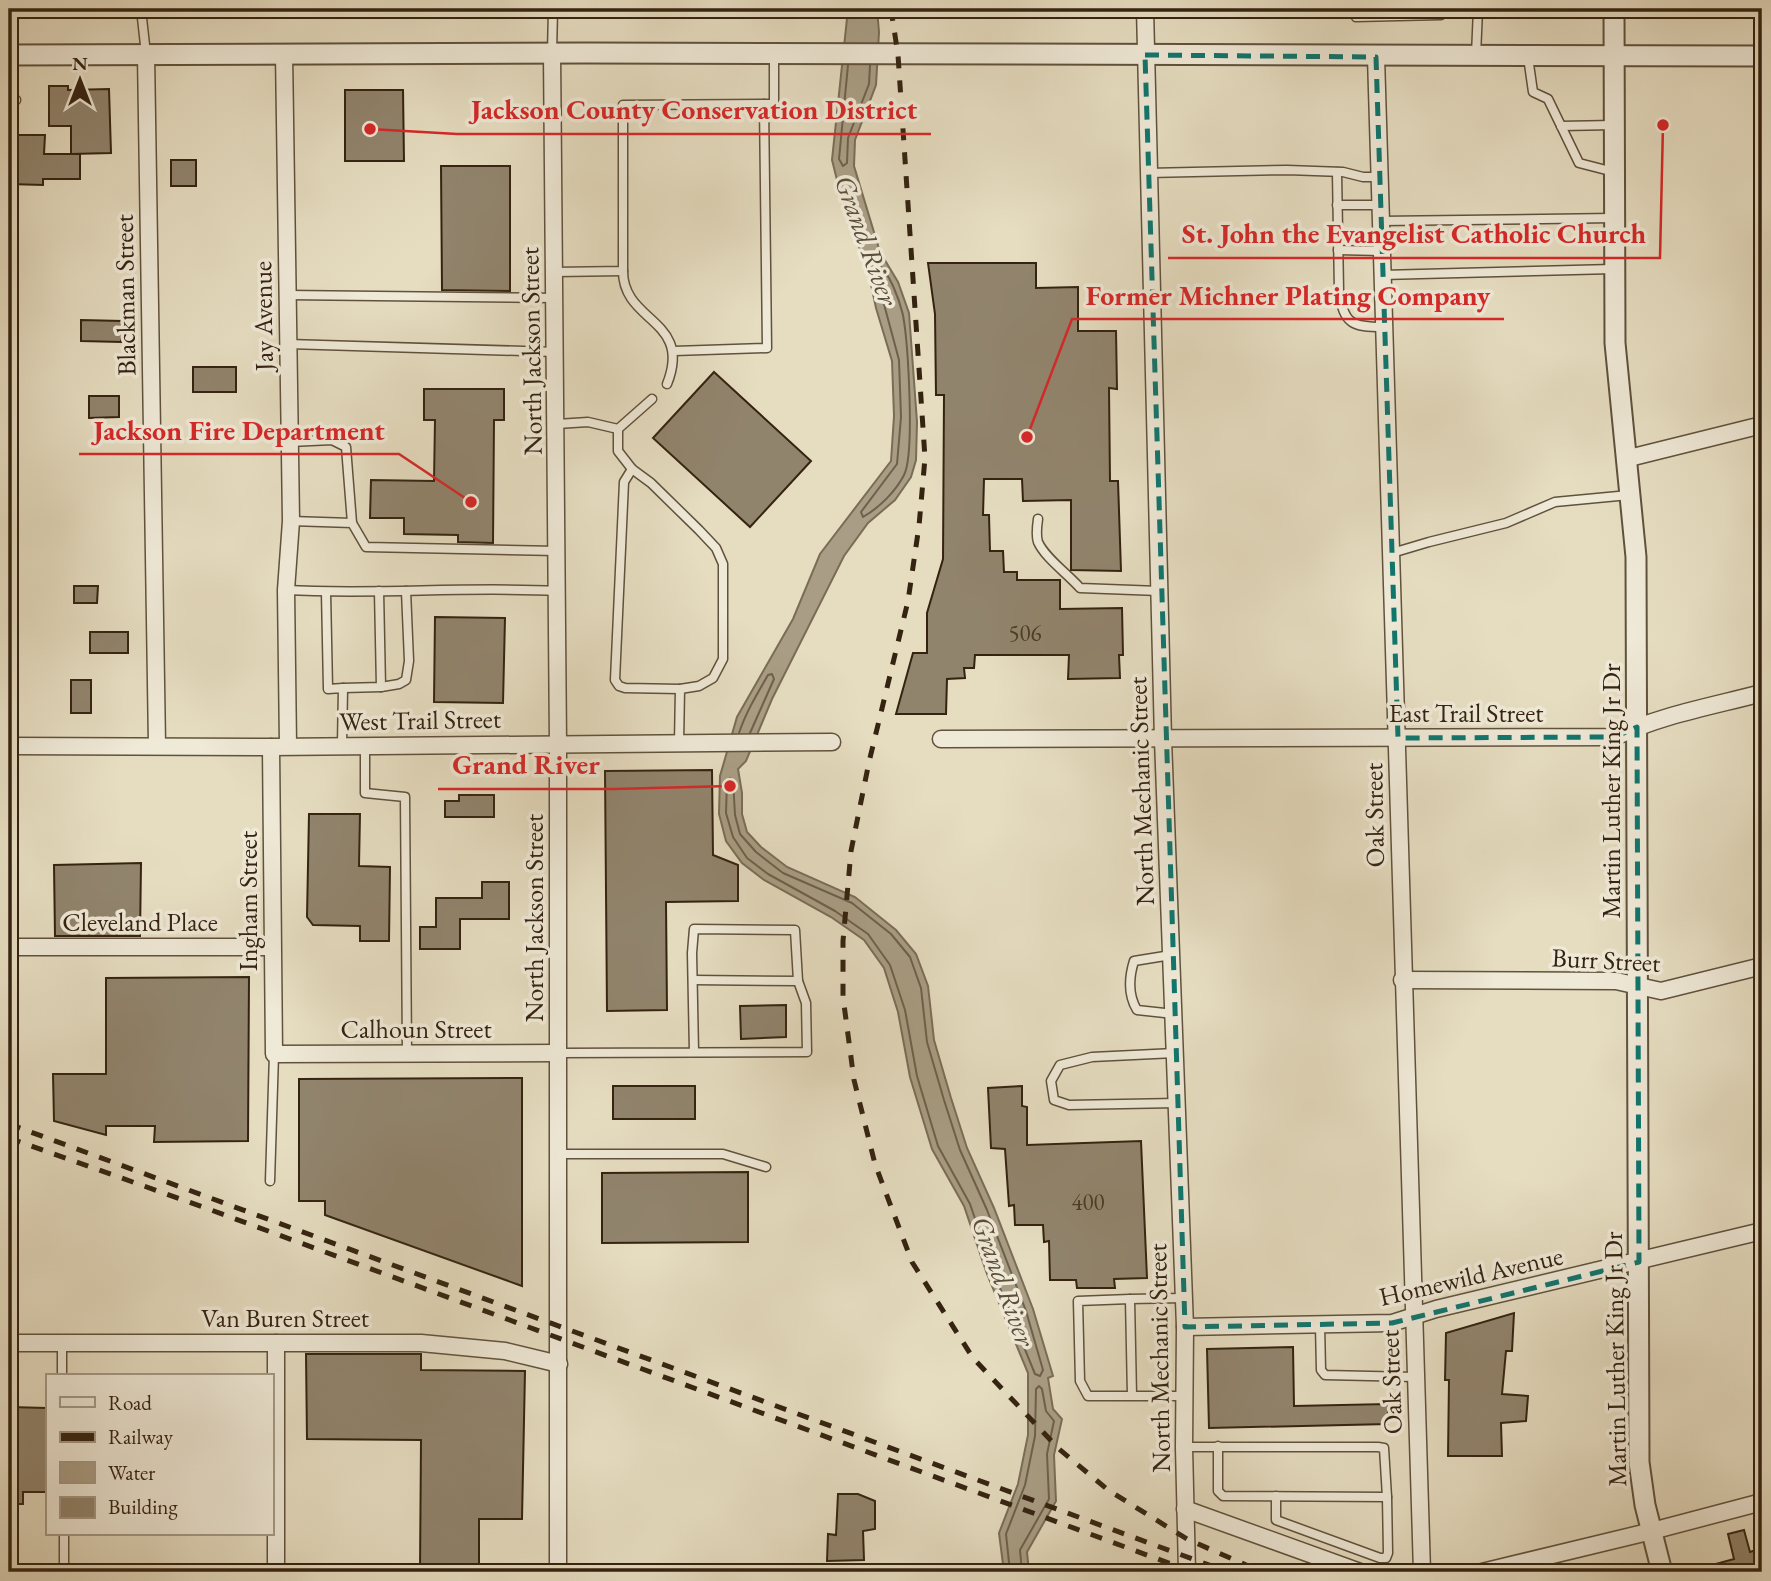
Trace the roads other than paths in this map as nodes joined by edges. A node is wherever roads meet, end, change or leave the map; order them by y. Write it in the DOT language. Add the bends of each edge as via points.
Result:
graph roads {
  1 [pos="141,9"];
  2 [pos="552,9"];
  3 [pos="1145,9"];
  4 [pos="1441,9"];
  5 [pos="1478,9"];
  6 [pos="1500,9"];
  7 [pos="1559,9"];
  8 [pos="1614,9"];
  9 [pos="1356,17"];
  10 [pos="284,53"];
  11 [pos="552,53"];
  12 [pos="9,55"];
  13 [pos="146,55"];
  14 [pos="774,55"];
  15 [pos="1144,55"];
  16 [pos="1762,56"];
  17 [pos="1376,57"];
  18 [pos="1476,57"];
  19 [pos="1528,57"];
  20 [pos="1614,57"];
  21 [pos="764,104"];
  22 [pos="1614,125"];
  23 [pos="1561,126"];
  24 [pos="1337,172"];
  25 [pos="1614,172"];
  26 [pos="1148,173"];
  27 [pos="1379,177"];
  28 [pos="1337,205"];
  29 [pos="1380,213"];
  30 [pos="1614,218"];
  31 [pos="1338,250"];
  32 [pos="1381,251"];
  33 [pos="1615,269"];
  34 [pos="623,271"];
  35 [pos="555,272"];
  36 [pos="1382,275"];
  37 [pos="287,295"];
  38 [pos="556,299"];
  39 [pos="1384,327"];
  40 [pos="288,344"];
  41 [pos="674,351"];
  42 [pos="556,352"];
  43 [pos="667,384"];
  44 [pos="652,399"];
  45 [pos="557,424"];
  46 [pos="1762,425"];
  47 [pos="618,429"];
  48 [pos="290,442"];
  49 [pos="1625,459"];
  50 [pos="632,469"];
  51 [pos="1630,495"];
  52 [pos="1038,519"];
  53 [pos="290,521"];
  54 [pos="352,523"];
  55 [pos="557,551"];
  56 [pos="1392,553"];
  57 [pos="286,590"];
  58 [pos="406,591"];
  59 [pos="1159,591"];
  60 [pos="326,592"];
  61 [pos="379,592"];
  62 [pos="557,592"];
  63 [pos="381,687"];
  64 [pos="343,688"];
  65 [pos="680,689"];
  66 [pos="1762,693"];
  67 [pos="1637,727"];
  68 [pos="1398,738"];
  69 [pos="941,739"];
  70 [pos="1163,739"];
  71 [pos="832,742"];
  72 [pos="679,743"];
  73 [pos="558,744"];
  74 [pos="157,745"];
  75 [pos="342,745"];
  76 [pos="365,745"];
  77 [pos="9,746"];
  78 [pos="288,746"];
  79 [pos="271,747"];
  80 [pos="9,947"];
  81 [pos="272,947"];
  82 [pos="1171,955"];
  83 [pos="1762,966"];
  84 [pos="693,980"];
  85 [pos="1402,980"];
  86 [pos="798,981"];
  87 [pos="1638,986"];
  88 [pos="1174,1014"];
  89 [pos="694,1052"];
  90 [pos="558,1053"];
  91 [pos="274,1054"];
  92 [pos="407,1054"];
  93 [pos="1175,1054"];
  94 [pos="1177,1103"];
  95 [pos="558,1154"];
  96 [pos="766,1167"];
  97 [pos="270,1181"];
  98 [pos="1762,1231"];
  99 [pos="1639,1262"];
  100 [pos="1184,1298"];
  101 [pos="1130,1299"];
  102 [pos="1413,1318"];
  103 [pos="1320,1325"];
  104 [pos="1185,1327"];
  105 [pos="9,1343"];
  106 [pos="62,1343"];
  107 [pos="276,1343"];
  108 [pos="559,1364"];
  109 [pos="62,1374"];
  110 [pos="1415,1377"];
  111 [pos="1132,1396"];
  112 [pos="1185,1396"];
  113 [pos="1218,1446"];
  114 [pos="1184,1447"];
  115 [pos="1276,1496"];
  116 [pos="1387,1497"];
  117 [pos="1762,1502"];
  118 [pos="1185,1509"];
  119 [pos="1652,1531"];
  120 [pos="64,1536"];
  121 [pos="64,1572"];
  122 [pos="276,1572"];
  123 [pos="558,1572"];
  124 [pos="1187,1572"];
  125 [pos="1360,1572"];
  126 [pos="1422,1572"];
  127 [pos="1482,1572"];
  128 [pos="1662,1572"];
  1 -- 13 [label="lane"];
  2 -- 11 [label="lane"];
  3 -- 15 [label="street, North Mechanic Street"];
  4 -- 9 [label="lane" via="1441,15"];
  5 -- 18 [label="lane"];
  6 -- 7 [label="lane" via="1505,13 1554,13"];
  8 -- 20 [label="street, Martin Luther King Jr Dr"];
  10 -- 11 [label="street"];
  10 -- 13 [label="street"];
  10 -- 37 [label="street, Jay Avenue"];
  11 -- 14 [label="street"];
  11 -- 35 [label="street, North Jackson Street"];
  12 -- 13 [label="street"];
  13 -- 74 [label="street, Blackman Street"];
  14 -- 15 [label="street"];
  14 -- 21 [label="lane" via="774,104"];
  15 -- 17 [label="street"];
  15 -- 26 [label="street, North Mechanic Street"];
  16 -- 20 [label="street"];
  17 -- 18 [label="street"];
  17 -- 27 [label="street, Oak Street"];
  18 -- 19 [label="street"];
  19 -- 20 [label="street"];
  19 -- 23 [label="lane" via="1533,92 1548,99"];
  20 -- 22 [label="street, Martin Luther King Jr Dr"];
  21 -- 34 [label="lane" via="623,104"];
  21 -- 41 [label="lane" via="767,348"];
  22 -- 23 [label="lane"];
  22 -- 25 [label="street, Martin Luther King Jr Dr"];
  23 -- 25 [label="lane" via="1578,163"];
  24 -- 26 [label="lane"];
  24 -- 27 [label="lane"];
  24 -- 28 [label="lane"];
  25 -- 30 [label="street, Martin Luther King Jr Dr"];
  26 -- 59 [label="street, North Mechanic Street"];
  27 -- 29 [label="street, Oak Street"];
  28 -- 29 [label="lane"];
  28 -- 31 [label="lane"];
  29 -- 30 [label="lane"];
  29 -- 32 [label="street, Oak Street"];
  30 -- 33 [label="street, Martin Luther King Jr Dr"];
  31 -- 32 [label="lane"];
  31 -- 39 [label="lane" via="1339,292 1346,317 1362,326"];
  32 -- 36 [label="street, Oak Street"];
  33 -- 36 [label="lane"];
  33 -- 49 [label="street, Martin Luther King Jr Dr" via="1615,343"];
  34 -- 35 [label="lane"];
  34 -- 41 [label="lane" via="627,295 667,336"];
  35 -- 38 [label="street, North Jackson Street"];
  36 -- 39 [label="street, Oak Street"];
  37 -- 38 [label="lane"];
  37 -- 40 [label="street, Jay Avenue"];
  38 -- 42 [label="street, North Jackson Street"];
  39 -- 56 [label="street, Oak Street"];
  40 -- 42 [label="lane"];
  40 -- 48 [label="street, Jay Avenue"];
  41 -- 43 [label="lane"];
  42 -- 45 [label="street, North Jackson Street"];
  44 -- 47 [label="lane"];
  45 -- 47 [label="lane" via="588,422"];
  45 -- 55 [label="street, North Jackson Street"];
  46 -- 49 [label="street"];
  47 -- 50 [label="lane" via="618,451"];
  48 -- 53 [label="street, Jay Avenue"];
  48 -- 54 [label="lane" via="332,440 346,447"];
  49 -- 51 [label="street, Martin Luther King Jr Dr"];
  50 -- 65 [label="lane" via="624,482 615,680 625,688"];
  50 -- 65 [label="lane" via="699,530 716,548 723,564 723,659 713,678"];
  51 -- 56 [label="lane" via="1555,502 1506,523"];
  51 -- 67 [label="street, Martin Luther King Jr Dr" via="1636,557"];
  52 -- 59 [label="lane" via="1037,540 1050,560 1080,588"];
  53 -- 54 [label="lane"];
  53 -- 57 [label="street, Jay Avenue"];
  54 -- 55 [label="lane" via="366,547"];
  55 -- 62 [label="street, North Jackson Street"];
  56 -- 68 [label="street, Oak Street"];
  57 -- 60 [label="lane"];
  57 -- 78 [label="street, Jay Avenue"];
  58 -- 61 [label="lane"];
  58 -- 62 [label="lane"];
  58 -- 63 [label="lane" via="406,680"];
  59 -- 70 [label="street, North Mechanic Street"];
  60 -- 61 [label="lane"];
  60 -- 64 [label="lane" via="328,689"];
  61 -- 63 [label="lane"];
  62 -- 73 [label="street, North Jackson Street"];
  63 -- 64 [label="lane"];
  64 -- 75 [label="lane"];
  65 -- 72 [label="lane"];
  66 -- 67 [label="street, East Trail Street"];
  67 -- 68 [label="street, East Trail Street" via="1615,737"];
  67 -- 87 [label="street, Martin Luther King Jr Dr"];
  68 -- 70 [label="street, East Trail Street"];
  68 -- 85 [label="street, Oak Street"];
  69 -- 70 [label="street"];
  70 -- 82 [label="street, North Mechanic Street"];
  71 -- 72 [label="street, West Trail Street"];
  72 -- 73 [label="street, West Trail Street"];
  73 -- 76 [label="street, West Trail Street"];
  73 -- 90 [label="street, North Jackson Street"];
  74 -- 77 [label="street, West Trail Street"];
  74 -- 79 [label="street, West Trail Street"];
  75 -- 76 [label="street, West Trail Street"];
  75 -- 78 [label="street, West Trail Street"];
  76 -- 92 [label="lane" via="365,793 405,797"];
  78 -- 79 [label="street, West Trail Street"];
  79 -- 81 [label="street, Ingham Street"];
  80 -- 81 [label="street, Cleveland Place"];
  81 -- 91 [label="street, Ingham Street"];
  82 -- 88 [label="street, North Mechanic Street"];
  82 -- 88 [label="lane" via="1134,961 1130,986 1137,1010"];
  83 -- 87 [label="street, Burr Street" via="1661,991"];
  84 -- 86 [label="lane"];
  84 -- 86 [label="lane" via="694,929 795,930"];
  84 -- 89 [label="lane"];
  85 -- 87 [label="street, Burr Street" via="1616,981"];
  85 -- 102 [label="street, Oak Street"];
  86 -- 89 [label="lane" via="806,1003 807,1052"];
  87 -- 99 [label="street, Martin Luther King Jr Dr"];
  88 -- 93 [label="street, North Mechanic Street"];
  89 -- 90 [label="lane"];
  90 -- 92 [label="street, Calhoun Street"];
  90 -- 95 [label="street, North Jackson Street"];
  91 -- 92 [label="street, Calhoun Street"];
  91 -- 97 [label="lane"];
  93 -- 94 [label="street, North Mechanic Street"];
  93 -- 94 [label="lane" via="1092,1057 1060,1065 1051,1081 1054,1100 1069,1105"];
  94 -- 100 [label="street, North Mechanic Street"];
  95 -- 96 [label="lane" via="723,1154"];
  95 -- 108 [label="street, North Jackson Street"];
  98 -- 99 [label="street, Homewild Avenue"];
  99 -- 102 [label="street, Homewild Avenue"];
  99 -- 119 [label="street, Martin Luther King Jr Dr" via="1639,1462"];
  100 -- 101 [label="lane"];
  100 -- 104 [label="street, North Mechanic Street"];
  101 -- 111 [label="lane"];
  101 -- 111 [label="lane" via="1078,1301 1080,1381 1088,1396"];
  102 -- 103 [label="street, Homewild Avenue"];
  102 -- 110 [label="street, Oak Street"];
  103 -- 104 [label="street, Homewild Avenue"];
  103 -- 110 [label="lane" via="1325,1375"];
  104 -- 112 [label="street, North Mechanic Street"];
  105 -- 106 [label="street, Van Buren Street"];
  106 -- 107 [label="street, Van Buren Street"];
  106 -- 109 [label="lane"];
  107 -- 108 [label="street, Van Buren Street" via="421,1343 505,1351"];
  107 -- 122 [label="street"];
  108 -- 123 [label="street, North Jackson Street"];
  110 -- 126 [label="street, Oak Street"];
  111 -- 112 [label="lane"];
  112 -- 114 [label="street, North Mechanic Street"];
  113 -- 114 [label="lane"];
  113 -- 115 [label="lane" via="1220,1494"];
  113 -- 116 [label="lane" via="1384,1448"];
  114 -- 118 [label="street, North Mechanic Street"];
  115 -- 116 [label="lane"];
  115 -- 116 [label="lane" via="1276,1520 1380,1558 1388,1553"];
  117 -- 119 [label="street"];
  118 -- 124 [label="street, North Mechanic Street"];
  118 -- 125 [label="street"];
  119 -- 127 [label="street"];
  119 -- 128 [label="street, Martin Luther King Jr Dr"];
  120 -- 121 [label="lane"];
}
